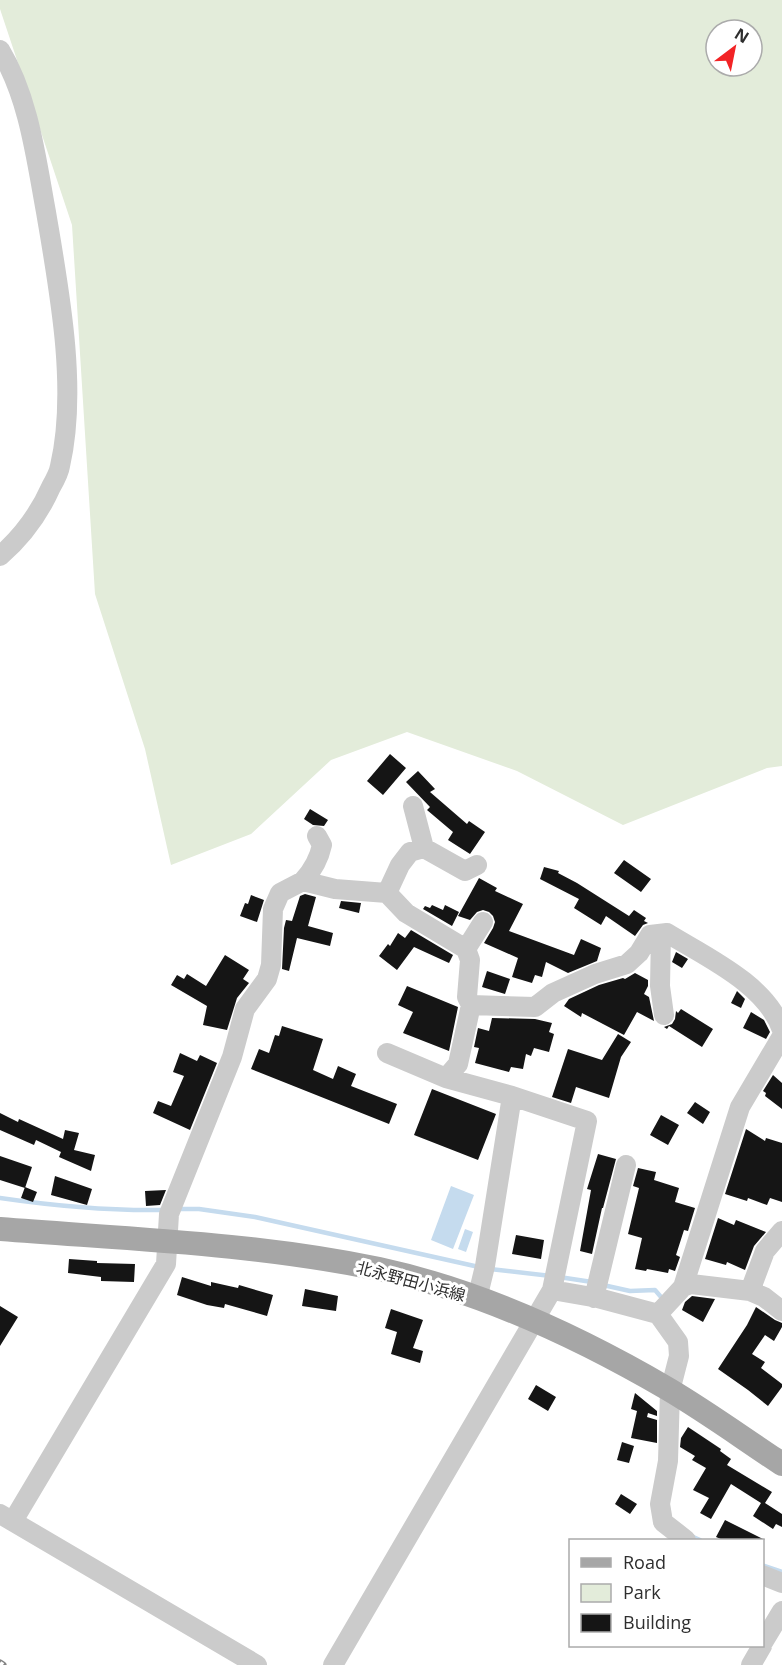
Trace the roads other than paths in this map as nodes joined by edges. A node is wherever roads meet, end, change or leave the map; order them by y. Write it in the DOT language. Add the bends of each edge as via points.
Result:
graph roads {
  1 [pos="0,50"];
  2 [pos="0,556"];
  3 [pos="413,806"];
  4 [pos="317,836"];
  5 [pos="424,848"];
  6 [pos="477,865"];
  7 [pos="303,881"];
  8 [pos="387,893"];
  9 [pos="483,922"];
  10 [pos="661,934"];
  11 [pos="466,950"];
  12 [pos="471,1005"];
  13 [pos="664,1015"];
  14 [pos="782,1030"];
  15 [pos="782,1036"];
  16 [pos="387,1053"];
  17 [pos="446,1078"];
  18 [pos="512,1096"];
  19 [pos="626,1164"];
  20 [pos="0,1230"];
  21 [pos="782,1231"];
  22 [pos="167,1242"];
  23 [pos="554,1280"];
  24 [pos="482,1281"];
  25 [pos="596,1288"];
  26 [pos="681,1288"];
  27 [pos="750,1291"];
  28 [pos="662,1310"];
  29 [pos="782,1311"];
  30 [pos="535,1321"];
  31 [pos="670,1391"];
  32 [pos="782,1464"];
  33 [pos="7,1518"];
  34 [pos="686,1539"];
  35 [pos="764,1576"];
  36 [pos="782,1583"];
  37 [pos="782,1611"];
  38 [pos="764,1642"];
  39 [pos="761,1647"];
  40 [pos="257,1665"];
  41 [pos="333,1665"];
  42 [pos="751,1665"];
  1 -- 2 [label="street" via="22,99 36,155 55,264 67,370 68,423 60,469 41,509 19,540"];
  3 -- 5 [label="street"];
  4 -- 7 [label="street" via="322,844 320,855"];
  5 -- 6 [label="street" via="465,872"];
  5 -- 8 [label="street" via="410,852"];
  7 -- 8 [label="street" via="335,889"];
  7 -- 22 [label="street" via="280,893 273,909 267,979 245,1009 232,1057 171,1207"];
  8 -- 11 [label="street" via="406,913"];
  9 -- 11 [label="street"];
  10 -- 12 [label="street" via="650,935 627,964 553,993 535,1007"];
  10 -- 13 [label="street"];
  10 -- 14 [label="street" via="667,933 752,987"];
  11 -- 12 [label="street" via="470,960 467,997"];
  12 -- 17 [label="street" via="458,1064"];
  15 -- 26 [label="street" via="740,1107"];
  16 -- 17 [label="street"];
  17 -- 18 [label="street"];
  18 -- 23 [label="street" via="587,1121"];
  18 -- 24 [label="street"];
  19 -- 25 [label="street"];
  20 -- 22 [label="main road, 北永野田小浜線"];
  21 -- 27 [label="street" via="765,1251"];
  22 -- 24 [label="main road, 北永野田小浜線" via="259,1249 381,1270"];
  22 -- 33 [label="street" via="166,1264"];
  23 -- 25 [label="street"];
  23 -- 30 [label="street"];
  24 -- 30 [label="main road, 北永野田小浜線"];
  25 -- 28 [label="street"];
  26 -- 27 [label="street" via="691,1284"];
  26 -- 28 [label="street"];
  27 -- 29 [label="street"];
  28 -- 31 [label="street" via="678,1342 679,1356"];
  30 -- 31 [label="main road, 北永野田小浜線" via="583,1342"];
  30 -- 41 [label="street"];
  31 -- 32 [label="main road, 北永野田小浜線"];
  31 -- 34 [label="street" via="668,1461 660,1504 663,1521"];
  33 -- 40 [label="street"];
  35 -- 36 [label="street"];
  37 -- 38 [label="street"];
  39 -- 42 [label="street"];
}
